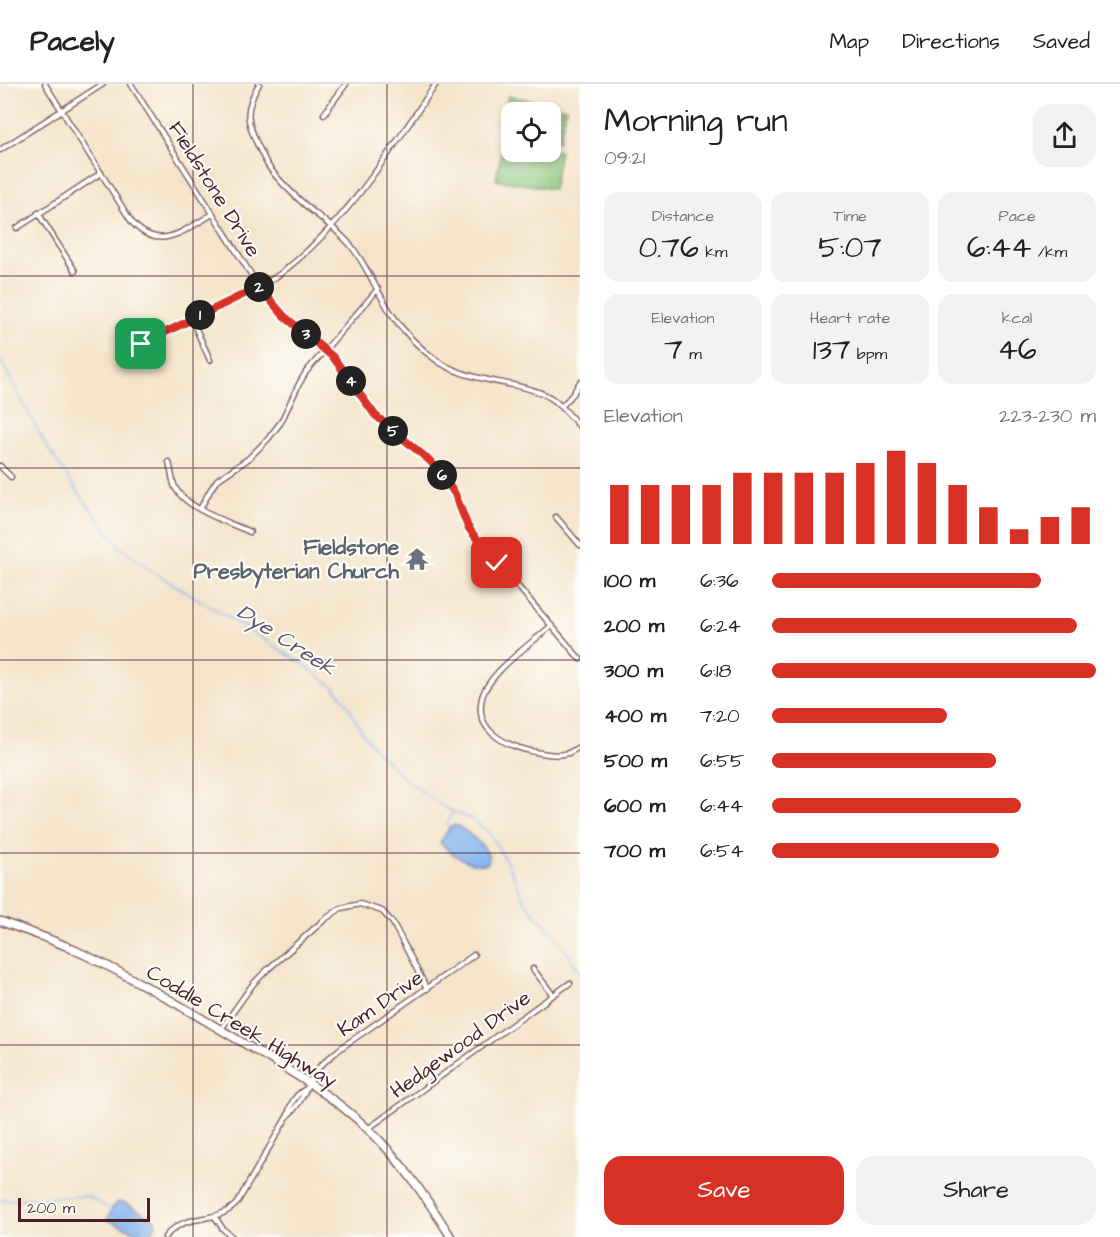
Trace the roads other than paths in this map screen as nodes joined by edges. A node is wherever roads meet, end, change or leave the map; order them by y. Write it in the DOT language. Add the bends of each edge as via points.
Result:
graph roads {
  1 [pos="45,84"];
  2 [pos="104,84"];
  3 [pos="131,84"];
  4 [pos="259,84"];
  5 [pos="346,84"];
  6 [pos="436,84"];
  7 [pos="62,111"];
  8 [pos="324,114"];
  9 [pos="0,141"];
  10 [pos="2,149"];
  11 [pos="101,173"];
  12 [pos="38,213"];
  13 [pos="213,214"];
  14 [pos="332,226"];
  15 [pos="16,228"];
  16 [pos="75,271"];
  17 [pos="259,287"];
  18 [pos="378,290"];
  19 [pos="192,320"];
  20 [pos="141,344"];
  21 [pos="326,350"];
  22 [pos="210,360"];
  23 [pos="580,382"];
  24 [pos="562,406"];
  25 [pos="580,427"];
  26 [pos="169,462"];
  27 [pos="0,465"];
  28 [pos="11,477"];
  29 [pos="200,509"];
  30 [pos="556,517"];
  31 [pos="250,532"];
  32 [pos="580,545"];
  33 [pos="551,626"];
  34 [pos="580,659"];
  35 [pos="580,746"];
  36 [pos="0,921"];
  37 [pos="474,955"];
  38 [pos="534,969"];
  39 [pos="570,983"];
  40 [pos="427,988"];
  41 [pos="553,995"];
  42 [pos="220,1029"];
  43 [pos="310,1082"];
  44 [pos="368,1129"];
  45 [pos="215,1216"];
  46 [pos="165,1237"];
  47 [pos="232,1237"];
  48 [pos="451,1237"];
  1 -- 7 [label="street"];
  2 -- 7 [label="street"];
  3 -- 13 [label="street, Fieldstone Drive"];
  4 -- 14 [label="street" via="248,114 251,131 268,165 294,195"];
  5 -- 8 [label="street"];
  6 -- 14 [label="street" via="362,191"];
  7 -- 10 [label="street"];
  7 -- 11 [label="street"];
  9 -- 10 [label="street"];
  11 -- 12 [label="street"];
  11 -- 13 [label="street" via="131,222 148,236 169,237"];
  12 -- 15 [label="street"];
  12 -- 16 [label="street"];
  13 -- 17 [label="street, Fieldstone Drive"];
  14 -- 17 [label="street" via="280,274"];
  14 -- 18 [label="street" via="362,261"];
  17 -- 19 [label="street"];
  17 -- 21 [label="street, Fieldstone Drive" via="284,316"];
  18 -- 21 [label="street"];
  18 -- 24 [label="street" via="402,328 441,362 475,377 539,393"];
  19 -- 20 [label="street"];
  19 -- 22 [label="street"];
  21 -- 29 [label="street" via="306,372 268,439 248,459 217,480"];
  21 -- 33 [label="street, Fieldstone Drive" via="375,415 440,472 473,534"];
  23 -- 24 [label="street"];
  24 -- 25 [label="street"];
  26 -- 29 [label="street" via="181,496"];
  27 -- 28 [label="street"];
  29 -- 31 [label="street"];
  30 -- 32 [label="street"];
  33 -- 34 [label="street, Fieldstone Drive"];
  33 -- 35 [label="street" via="501,669 487,687 482,697 483,720 491,732 515,747 562,755"];
  36 -- 42 [label="main road, Coddle Creek Highway" via="111,968"];
  37 -- 40 [label="street, Kam Drive"];
  38 -- 41 [label="street"];
  39 -- 41 [label="street, Hedgewood Drive"];
  40 -- 42 [label="street" via="393,923 382,911 360,904 341,908 275,963 253,984"];
  40 -- 43 [label="street, Kam Drive" via="333,1055"];
  41 -- 44 [label="street, Hedgewood Drive"];
  42 -- 43 [label="main road, Coddle Creek Highway"];
  43 -- 44 [label="main road, Coddle Creek Highway"];
  43 -- 45 [label="street, Kam Drive" via="237,1203"];
  44 -- 48 [label="main road, Coddle Creek Highway" via="411,1178"];
  45 -- 46 [label="street" via="177,1225"];
  45 -- 47 [label="street"];
}
